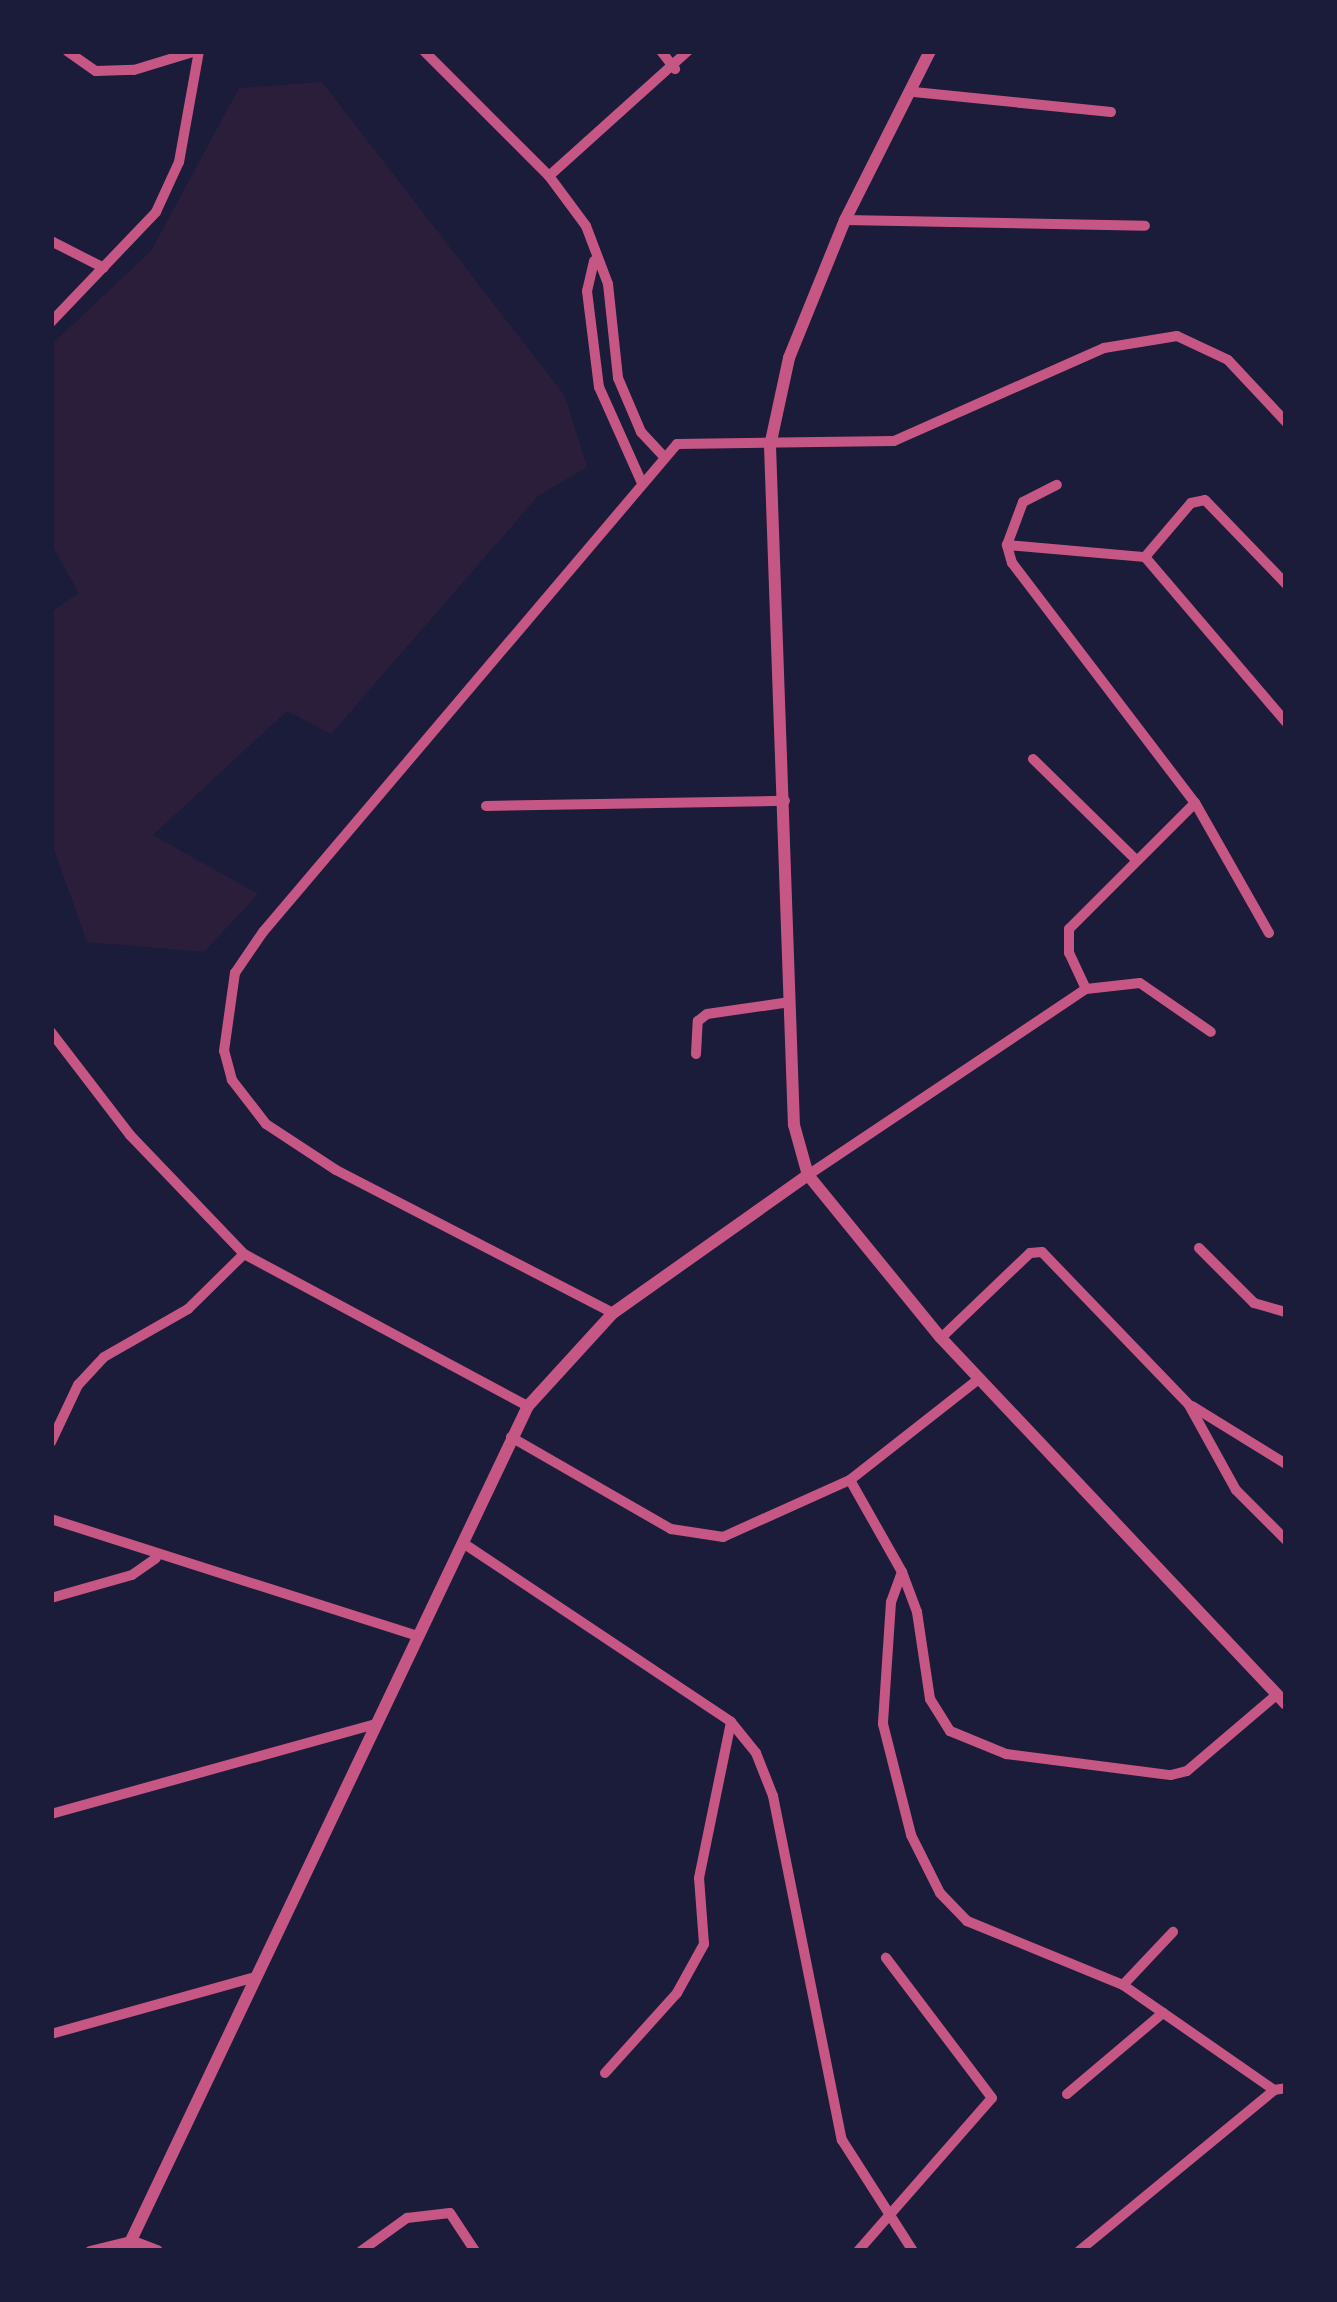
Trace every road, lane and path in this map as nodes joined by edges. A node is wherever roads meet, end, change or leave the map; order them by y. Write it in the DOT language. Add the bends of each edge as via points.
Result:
graph roads {
  1 [pos="68,51"];
  2 [pos="197,51"];
  3 [pos="424,51"];
  4 [pos="661,51"];
  5 [pos="688,51"];
  6 [pos="930,51"];
  7 [pos="675,68"];
  8 [pos="914,92"];
  9 [pos="1112,112"];
  10 [pos="549,176"];
  11 [pos="845,220"];
  12 [pos="1145,226"];
  13 [pos="51,241"];
  14 [pos="594,261"];
  15 [pos="104,268"];
  16 [pos="51,322"];
  17 [pos="1286,422"];
  18 [pos="770,446"];
  19 [pos="663,456"];
  20 [pos="642,483"];
  21 [pos="1057,485"];
  22 [pos="1008,549"];
  23 [pos="1144,556"];
  24 [pos="1286,584"];
  25 [pos="1286,722"];
  26 [pos="1033,759"];
  27 [pos="785,801"];
  28 [pos="1196,803"];
  29 [pos="486,806"];
  30 [pos="1135,859"];
  31 [pos="1269,933"];
  32 [pos="1086,989"];
  33 [pos="790,1002"];
  34 [pos="51,1032"];
  35 [pos="1211,1032"];
  36 [pos="695,1054"];
  37 [pos="808,1175"];
  38 [pos="1199,1248"];
  39 [pos="244,1254"];
  40 [pos="1286,1312"];
  41 [pos="614,1313"];
  42 [pos="941,1338"];
  43 [pos="980,1379"];
  44 [pos="1189,1405"];
  45 [pos="527,1406"];
  46 [pos="511,1437"];
  47 [pos="51,1442"];
  48 [pos="1286,1464"];
  49 [pos="850,1480"];
  50 [pos="51,1519"];
  51 [pos="1286,1540"];
  52 [pos="463,1543"];
  53 [pos="156,1558"];
  54 [pos="902,1572"];
  55 [pos="51,1598"];
  56 [pos="418,1636"];
  57 [pos="1280,1701"];
  58 [pos="731,1723"];
  59 [pos="375,1724"];
  60 [pos="51,1814"];
  61 [pos="1173,1932"];
  62 [pos="886,1958"];
  63 [pos="251,1978"];
  64 [pos="1123,1985"];
  65 [pos="1163,2013"];
  66 [pos="51,2034"];
  67 [pos="605,2073"];
  68 [pos="1280,2089"];
  69 [pos="1067,2094"];
  70 [pos="890,2218"];
  71 [pos="128,2246"];
  72 [pos="90,2251"];
  73 [pos="157,2251"];
  74 [pos="362,2251"];
  75 [pos="475,2251"];
  76 [pos="858,2251"];
  77 [pos="913,2251"];
  78 [pos="1079,2251"];
  1 -- 2 [label="street" via="82,67 134,70"];
  2 -- 15 [label="street" via="179,162 155,212"];
  3 -- 10 [label="street"];
  4 -- 7 [label="street"];
  5 -- 7 [label="street"];
  6 -- 8 [label="street"];
  7 -- 10 [label="street"];
  8 -- 9 [label="street"];
  8 -- 11 [label="street"];
  10 -- 14 [label="street" via="586,226"];
  11 -- 12 [label="street"];
  11 -- 18 [label="street" via="789,358"];
  13 -- 15 [label="street"];
  14 -- 19 [label="street" via="608,284 618,378 641,433"];
  14 -- 20 [label="street" via="587,291 599,387"];
  15 -- 16 [label="street"];
  17 -- 18 [label="street" via="1207,344 1144,337 894,442"];
  18 -- 19 [label="street" via="697,438"];
  18 -- 27 [label="street"];
  19 -- 20 [label="street"];
  20 -- 41 [label="street" via="235,974 224,1051 232,1080 266,1124 336,1170"];
  21 -- 22 [label="street" via="1023,502"];
  22 -- 23 [label="street"];
  22 -- 28 [label="street"];
  23 -- 24 [label="street" via="1192,503 1205,500"];
  23 -- 25 [label="street"];
  26 -- 30 [label="street"];
  27 -- 29 [label="street"];
  27 -- 33 [label="street"];
  28 -- 30 [label="street"];
  28 -- 31 [label="street"];
  30 -- 32 [label="street" via="1069,929 1069,953"];
  32 -- 35 [label="street" via="1141,983"];
  32 -- 37 [label="street"];
  33 -- 36 [label="street" via="707,1014 698,1021"];
  33 -- 37 [label="street" via="794,1125"];
  34 -- 39 [label="street" via="130,1136"];
  37 -- 41 [label="street"];
  37 -- 42 [label="street"];
  38 -- 40 [label="street" via="1254,1303"];
  39 -- 45 [label="street"];
  39 -- 47 [label="street" via="188,1309 104,1357 78,1385"];
  41 -- 45 [label="street"];
  42 -- 43 [label="street"];
  42 -- 44 [label="street" via="1030,1253 1042,1252"];
  43 -- 49 [label="street"];
  43 -- 57 [label="street"];
  44 -- 48 [label="street"];
  44 -- 51 [label="street" via="1236,1490"];
  45 -- 46 [label="street"];
  46 -- 49 [label="street" via="692,1536 723,1538"];
  46 -- 52 [label="street"];
  49 -- 54 [label="street"];
  50 -- 53 [label="street"];
  52 -- 56 [label="street"];
  52 -- 58 [label="street"];
  53 -- 55 [label="street" via="132,1575"];
  53 -- 56 [label="street"];
  54 -- 57 [label="street" via="939,1717 950,1731 1006,1754 1171,1775"];
  54 -- 64 [label="street" via="891,1602 883,1724 911,1835 940,1893 967,1921"];
  56 -- 59 [label="street"];
  58 -- 67 [label="street" via="699,1877 704,1944 677,1993"];
  58 -- 70 [label="street" via="756,1753 772,1796 842,2140"];
  59 -- 60 [label="street"];
  59 -- 63 [label="street"];
  61 -- 64 [label="street"];
  62 -- 70 [label="street" via="992,2098"];
  63 -- 66 [label="street"];
  63 -- 71 [label="street"];
  64 -- 65 [label="street"];
  65 -- 68 [label="street"];
  65 -- 69 [label="street"];
  68 -- 78 [label="street"];
  70 -- 76 [label="street"];
  70 -- 77 [label="street"];
  71 -- 72 [label="street"];
  71 -- 73 [label="street"];
  74 -- 75 [label="street" via="407,2218 450,2213"];
}
